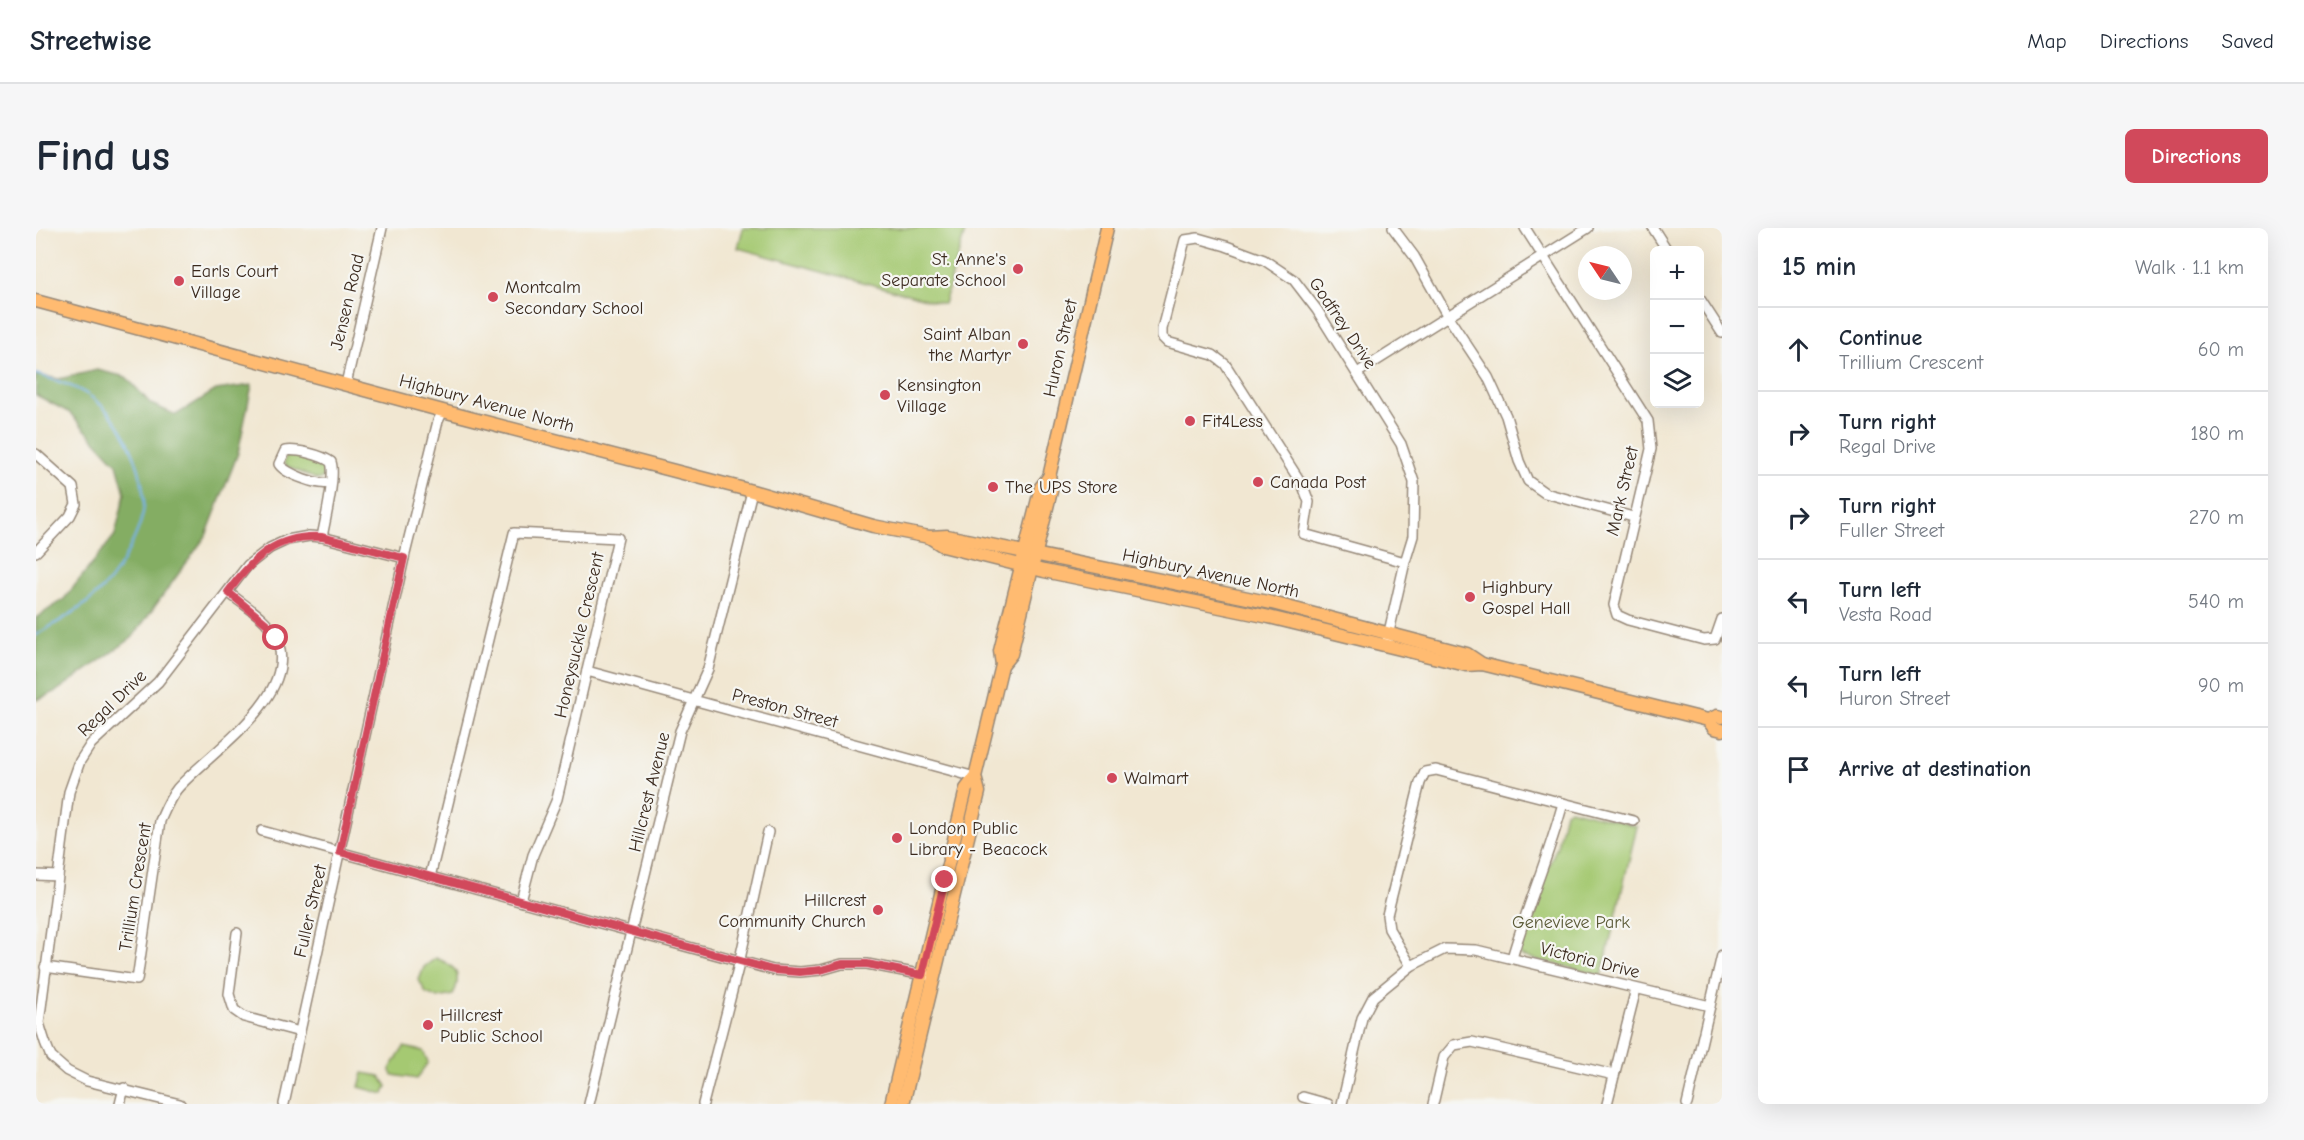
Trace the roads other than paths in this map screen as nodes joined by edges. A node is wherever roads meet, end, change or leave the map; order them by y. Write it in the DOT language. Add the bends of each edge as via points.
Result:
graph roads {
  1 [pos="382,228"];
  2 [pos="1107,228"];
  3 [pos="1393,228"];
  4 [pos="1525,228"];
  5 [pos="1588,228"];
  6 [pos="1653,228"];
  7 [pos="1664,246"];
  8 [pos="1543,257"];
  9 [pos="1701,300"];
  10 [pos="36,301"];
  11 [pos="1447,315"];
  12 [pos="1722,333"];
  13 [pos="1357,373"];
  14 [pos="346,384"];
  15 [pos="443,411"];
  16 [pos="36,454"];
  17 [pos="331,482"];
  18 [pos="752,491"];
  19 [pos="1633,517"];
  20 [pos="322,537"];
  21 [pos="36,552"];
  22 [pos="404,558"];
  23 [pos="1028,560"];
  24 [pos="1405,562"];
  25 [pos="228,592"];
  26 [pos="1722,619"];
  27 [pos="1388,640"];
  28 [pos="587,671"];
  29 [pos="694,701"];
  30 [pos="1722,717"];
  31 [pos="1708,720"];
  32 [pos="1722,730"];
  33 [pos="975,777"];
  34 [pos="1563,803"];
  35 [pos="1634,821"];
  36 [pos="262,831"];
  37 [pos="768,832"];
  38 [pos="340,852"];
  39 [pos="36,875"];
  40 [pos="58,876"];
  41 [pos="430,877"];
  42 [pos="521,901"];
  43 [pos="631,931"];
  44 [pos="237,933"];
  45 [pos="1722,955"];
  46 [pos="1512,958"];
  47 [pos="739,960"];
  48 [pos="1411,966"];
  49 [pos="45,967"];
  50 [pos="928,976"];
  51 [pos="1636,989"];
  52 [pos="1710,1006"];
  53 [pos="300,1032"];
  54 [pos="1614,1075"];
  55 [pos="124,1088"];
  56 [pos="1303,1098"];
  57 [pos="120,1104"];
  58 [pos="180,1104"];
  59 [pos="284,1104"];
  60 [pos="589,1104"];
  61 [pos="703,1104"];
  62 [pos="891,1104"];
  63 [pos="903,1104"];
  64 [pos="1328,1104"];
  65 [pos="1342,1104"];
  66 [pos="1433,1104"];
  67 [pos="1607,1104"];
  68 [pos="1687,1104"];
  1 -- 14 [label="street, Jensen Road"];
  2 -- 23 [label="main road, Huron Street" via="1048,477 1052,487"];
  3 -- 11 [label="street" via="1414,256"];
  4 -- 8 [label="street, Mark Street"];
  5 -- 8 [label="street"];
  6 -- 7 [label="street"];
  8 -- 11 [label="street"];
  8 -- 19 [label="street, Mark Street" via="1648,421 1651,449"];
  9 -- 12 [label="street"];
  10 -- 14 [label="main road, Highbury Avenue North"];
  11 -- 13 [label="street"];
  11 -- 19 [label="street" via="1488,377 1528,481 1545,493"];
  13 -- 24 [label="street, Godfrey Drive" via="1401,444 1414,482 1413,536"];
  13 -- 24 [label="street, Godfrey Drive" via="1294,280 1264,260 1226,246 1198,238 1185,240 1162,337 1225,363 1303,486 1309,502 1304,534"];
  14 -- 15 [label="main road, Highbury Avenue North"];
  15 -- 18 [label="main road, Highbury Avenue North"];
  15 -- 22 [label="street, Fuller Street"];
  16 -- 21 [label="street" via="73,487 76,504 70,516"];
  17 -- 17 [label="street" via="333,469 328,460 292,450 280,457 283,469 319,484"];
  17 -- 20 [label="street"];
  18 -- 23 [label="main road, Highbury Avenue North" via="873,526 928,537 947,536"];
  18 -- 29 [label="street, Hillcrest Avenue" via="708,669"];
  19 -- 26 [label="street, Mark Street" via="1614,604 1617,615 1704,640 1715,639"];
  20 -- 22 [label="street, Regal Drive"];
  20 -- 25 [label="street, Regal Drive" via="287,540 270,548 248,566"];
  22 -- 38 [label="street, Fuller Street"];
  23 -- 27 [label="main road, Highbury Avenue North" via="1272,603"];
  23 -- 33 [label="main road, Huron Street" via="1000,651 1002,665"];
  24 -- 27 [label="street, Godfrey Drive"];
  25 -- 40 [label="street, Regal Drive" via="158,682 97,737 80,761 69,792"];
  25 -- 49 [label="street, Trillium Crescent" via="268,625 276,638 278,675 247,725 177,789 168,802 160,821 137,980"];
  27 -- 31 [label="main road, Highbury Avenue North" via="1467,654 1482,664"];
  28 -- 29 [label="street, Preston Street"];
  28 -- 41 [label="street, Honeysuckle Crescent" via="618,538 514,533"];
  28 -- 42 [label="street, Honeysuckle Crescent" via="557,799 533,855"];
  29 -- 33 [label="street, Preston Street"];
  29 -- 43 [label="street, Hillcrest Avenue" via="680,731"];
  30 -- 31 [label="main road, Highbury Avenue North"];
  31 -- 32 [label="main road, Highbury Avenue North" via="1714,728"];
  33 -- 50 [label="main road, Huron Street" via="966,789"];
  34 -- 35 [label="street"];
  34 -- 46 [label="street"];
  34 -- 48 [label="street" via="1436,770 1425,772 1387,915 1389,929"];
  36 -- 38 [label="street"];
  37 -- 47 [label="street"];
  38 -- 41 [label="street"];
  38 -- 53 [label="street, Fuller Street"];
  39 -- 40 [label="street"];
  40 -- 49 [label="street, Regal Drive"];
  41 -- 42 [label="street"];
  42 -- 43 [label="street"];
  43 -- 47 [label="street"];
  43 -- 60 [label="street, Hillcrest Avenue"];
  44 -- 53 [label="street" via="229,994 234,1010 244,1017"];
  45 -- 52 [label="street"];
  46 -- 48 [label="street, Victoria Drive" via="1476,950 1444,949"];
  46 -- 51 [label="street, Victoria Drive"];
  47 -- 50 [label="street" via="773,970 800,972 867,964"];
  47 -- 61 [label="street"];
  48 -- 65 [label="street, Victoria Drive" via="1373,997 1362,1018"];
  49 -- 55 [label="street, Regal Drive" via="39,1023 51,1057 87,1081"];
  50 -- 62 [label="main road, Huron Street"];
  50 -- 63 [label="main road, Huron Street"];
  51 -- 52 [label="street, Victoria Drive"];
  51 -- 54 [label="street"];
  52 -- 68 [label="street"];
  53 -- 59 [label="street, Fuller Street"];
  54 -- 66 [label="street" via="1472,1042 1454,1045 1444,1057"];
  54 -- 67 [label="street"];
  55 -- 57 [label="street"];
  55 -- 58 [label="street, Regal Drive"];
  56 -- 64 [label="street"];
}
